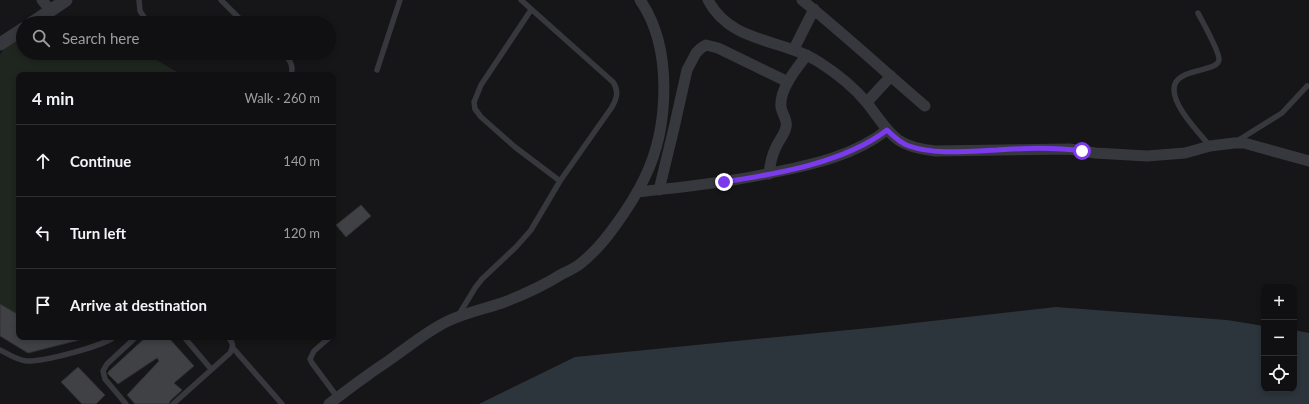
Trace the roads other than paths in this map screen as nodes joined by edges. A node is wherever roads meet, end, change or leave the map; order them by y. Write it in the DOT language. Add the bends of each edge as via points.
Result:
graph roads {
  1 [pos="42,0"];
  2 [pos="139,0"];
  3 [pos="221,0"];
  4 [pos="400,0"];
  5 [pos="521,0"];
  6 [pos="640,0"];
  7 [pos="708,0"];
  8 [pos="802,0"];
  9 [pos="63,1"];
  10 [pos="814,9"];
  11 [pos="532,10"];
  12 [pos="51,11"];
  13 [pos="1198,13"];
  14 [pos="43,16"];
  15 [pos="144,16"];
  16 [pos="237,16"];
  17 [pos="16,34"];
  18 [pos="0,44"];
  19 [pos="794,49"];
  20 [pos="807,55"];
  21 [pos="289,60"];
  22 [pos="377,70"];
  23 [pos="292,72"];
  24 [pos="891,76"];
  25 [pos="788,82"];
  26 [pos="1306,86"];
  27 [pos="867,102"];
  28 [pos="925,106"];
  29 [pos="887,130"];
  30 [pos="1234,142"];
  31 [pos="1210,146"];
  32 [pos="1309,161"];
  33 [pos="769,174"];
  34 [pos="560,181"];
  35 [pos="659,190"];
  36 [pos="637,192"];
  37 [pos="457,318"];
  38 [pos="110,340"];
  39 [pos="133,340"];
  40 [pos="187,340"];
  41 [pos="230,340"];
  42 [pos="327,340"];
  43 [pos="233,348"];
  44 [pos="0,350"];
  45 [pos="211,369"];
  46 [pos="333,401"];
  47 [pos="126,404"];
  48 [pos="173,404"];
  49 [pos="282,404"];
  1 -- 12 [label="street"];
  2 -- 15 [label="lane"];
  3 -- 16 [label="lane"];
  4 -- 22 [label="lane"];
  5 -- 11 [label="lane"];
  6 -- 36 [label="street" via="658,40 662,61 663,96 656,146"];
  7 -- 19 [label="street" via="720,17 740,31 766,42"];
  8 -- 10 [label="street"];
  9 -- 12 [label="street"];
  10 -- 19 [label="street"];
  10 -- 24 [label="street"];
  11 -- 34 [label="lane" via="614,82 617,90 615,101"];
  11 -- 34 [label="lane" via="481,85 474,102 475,109 515,147"];
  12 -- 14 [label="street"];
  13 -- 31 [label="lane" via="1219,60 1215,66 1182,77 1174,90 1177,102"];
  17 -- 18 [label="street"];
  19 -- 20 [label="street"];
  20 -- 25 [label="street"];
  20 -- 27 [label="street" via="829,68"];
  21 -- 23 [label="lane" via="293,66"];
  24 -- 27 [label="street"];
  24 -- 28 [label="street"];
  25 -- 33 [label="street" via="781,106 786,118 786,129 773,154"];
  25 -- 35 [label="street" via="718,48 706,45 701,48 687,70"];
  26 -- 30 [label="lane" via="1282,112"];
  27 -- 29 [label="street"];
  29 -- 31 [label="street" via="908,146 936,151 1062,149 1147,156 1185,153"];
  29 -- 33 [label="street" via="851,152"];
  30 -- 31 [label="street"];
  30 -- 32 [label="street" via="1252,144"];
  33 -- 35 [label="street"];
  34 -- 37 [label="lane" via="524,238 482,279"];
  35 -- 36 [label="street"];
  36 -- 37 [label="street" via="606,237 580,264 528,293"];
  37 -- 46 [label="street" via="424,335"];
  38 -- 44 [label="lane" via="90,348 33,360 19,359"];
  39 -- 47 [label="lane" via="102,371 105,379"];
  40 -- 45 [label="lane"];
  41 -- 43 [label="lane"];
  42 -- 46 [label="lane" via="314,351 310,359"];
  43 -- 45 [label="lane"];
  43 -- 49 [label="lane"];
  45 -- 48 [label="lane"];
}
